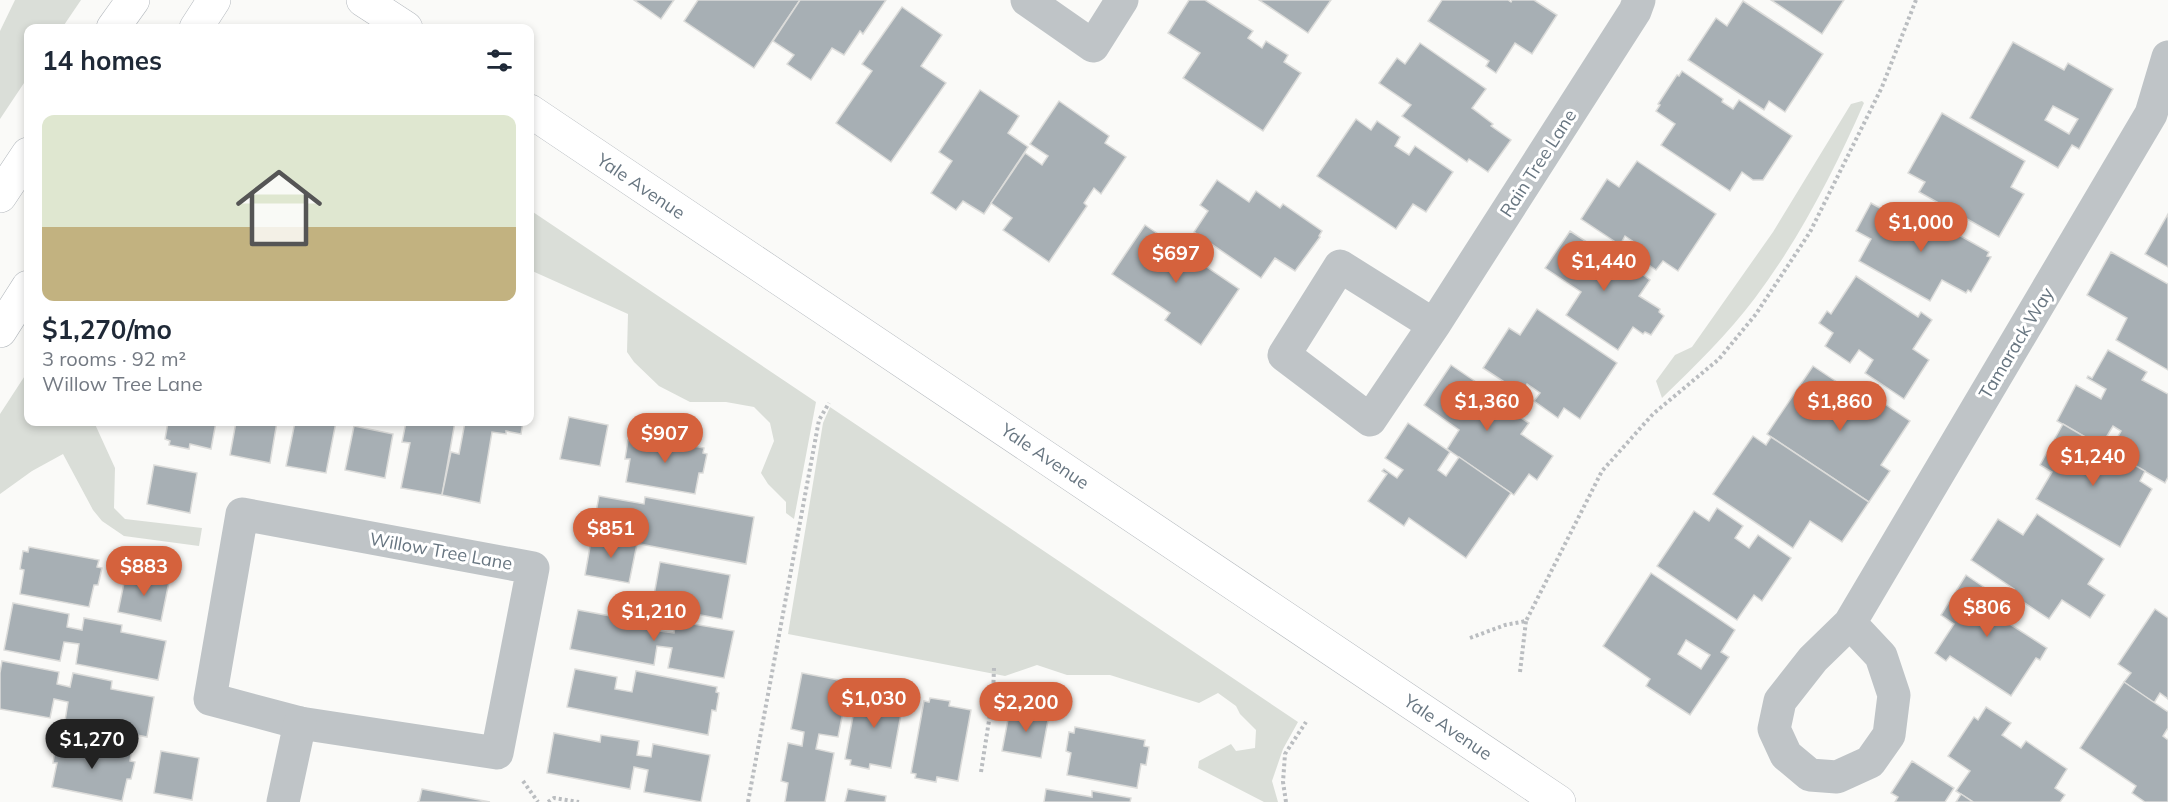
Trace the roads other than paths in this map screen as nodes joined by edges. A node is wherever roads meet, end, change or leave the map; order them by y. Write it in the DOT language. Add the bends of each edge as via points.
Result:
graph roads {
  1 [pos="133,0"];
  2 [pos="214,0"];
  3 [pos="363,0"];
  4 [pos="1027,0"];
  5 [pos="1122,0"];
  6 [pos="1639,0"];
  7 [pos="116,24"];
  8 [pos="199,24"];
  9 [pos="400,24"];
  10 [pos="2168,57"];
  11 [pos="534,114"];
  12 [pos="24,160"];
  13 [pos="0,196"];
  14 [pos="24,293"];
  15 [pos="1434,325"];
  16 [pos="0,331"];
  17 [pos="1850,623"];
  18 [pos="300,723"];
  19 [pos="283,802"];
  20 [pos="1559,802"];
  1 -- 7 [label="street"];
  2 -- 8 [label="street"];
  3 -- 9 [label="street"];
  4 -- 5 [label="street" via="1093,46"];
  6 -- 15 [label="street, Rain Tree Lane"];
  10 -- 17 [label="street, Tamarack Way" via="2151,114"];
  11 -- 20 [label="street, Yale Avenue"];
  12 -- 13 [label="street"];
  14 -- 16 [label="street"];
  15 -- 15 [label="street, Rain Tree Lane" via="1340,266 1284,355 1370,420"];
  17 -- 17 [label="street, Tamarack Way" via="1881,656 1894,695 1889,735 1870,762 1836,777 1810,775 1786,754 1774,729 1780,701 1813,659"];
  18 -- 18 [label="street, Willow Tree Lane" via="497,753 533,568 242,514 210,699"];
  18 -- 19 [label="street"];
}
